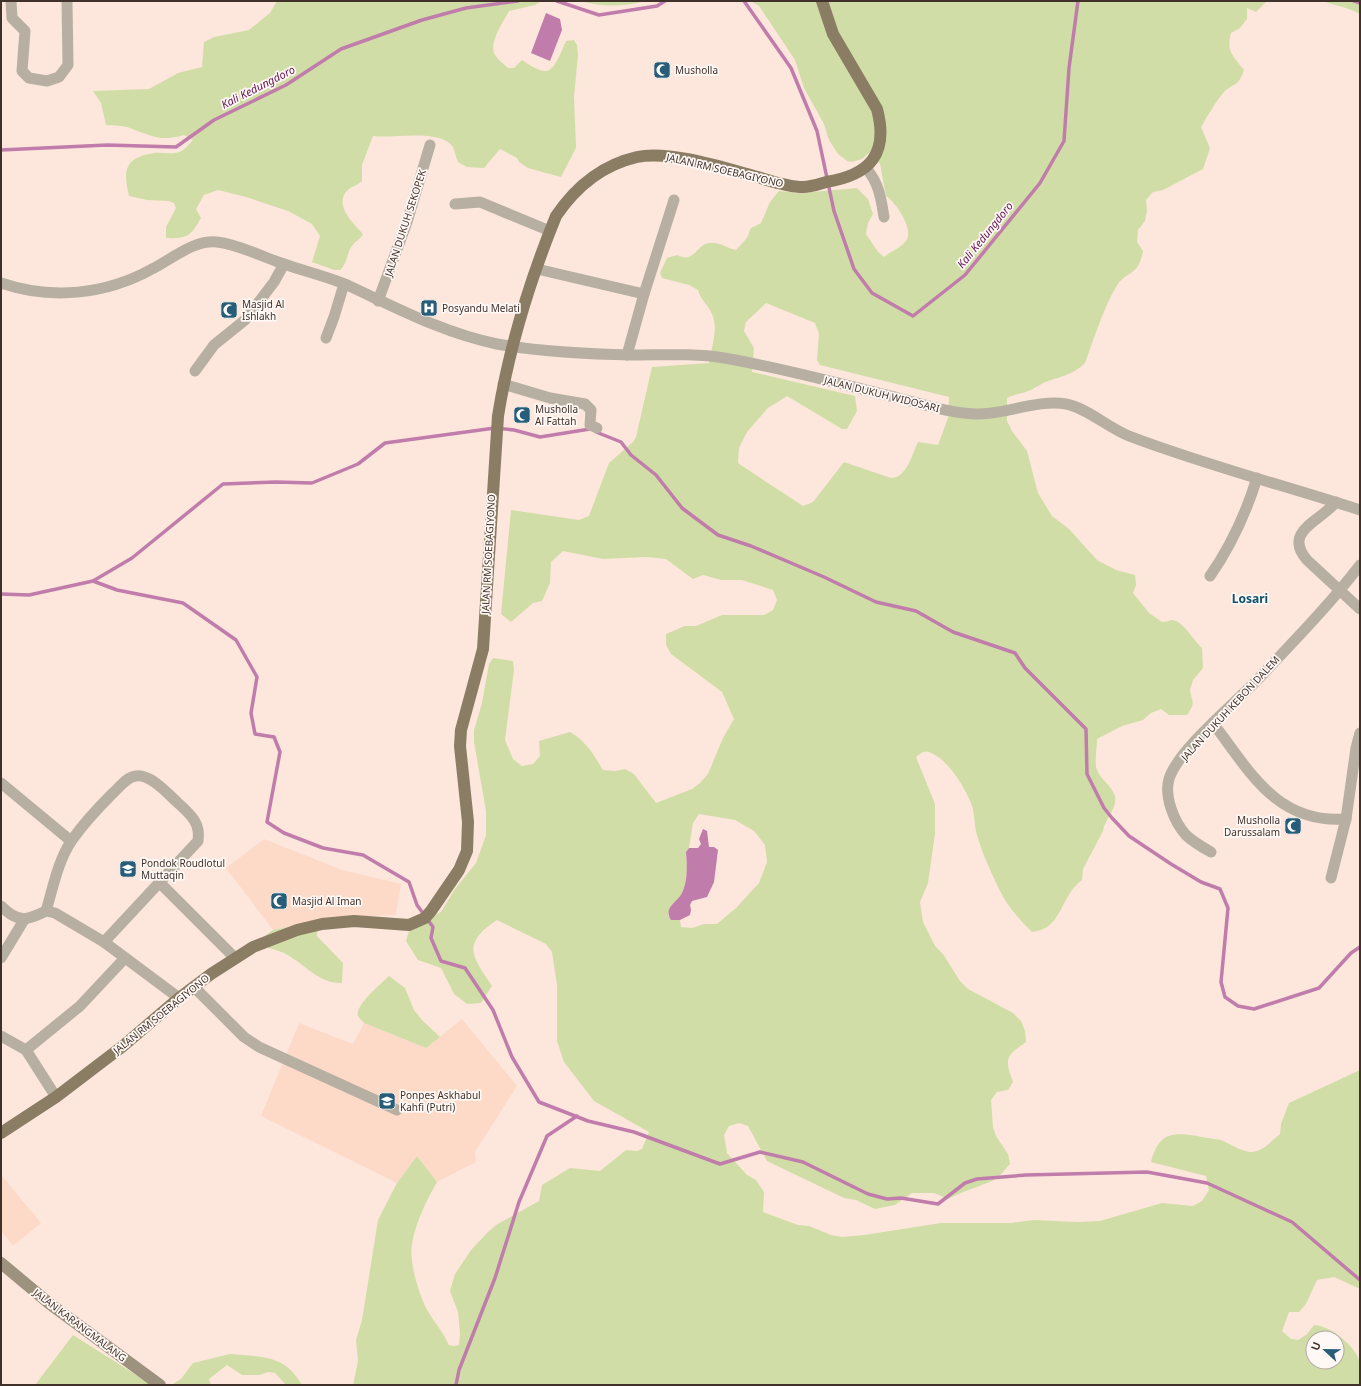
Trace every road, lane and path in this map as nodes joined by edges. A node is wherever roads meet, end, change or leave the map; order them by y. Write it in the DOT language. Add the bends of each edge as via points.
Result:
graph roads {
  1 [pos="11,1"];
  2 [pos="67,1"];
  3 [pos="822,1"];
  4 [pos="430,145"];
  5 [pos="866,168"];
  6 [pos="674,200"];
  7 [pos="455,204"];
  8 [pos="884,217"];
  9 [pos="550,231"];
  10 [pos="284,264"];
  11 [pos="537,269"];
  12 [pos="1,283"];
  13 [pos="344,284"];
  14 [pos="644,294"];
  15 [pos="378,301"];
  16 [pos="326,338"];
  17 [pos="513,346"];
  18 [pos="627,355"];
  19 [pos="195,371"];
  20 [pos="503,384"];
  21 [pos="597,428"];
  22 [pos="1257,478"];
  23 [pos="1336,502"];
  24 [pos="1360,510"];
  25 [pos="1360,565"];
  26 [pos="1210,576"];
  27 [pos="1340,591"];
  28 [pos="1360,610"];
  29 [pos="1213,723"];
  30 [pos="1360,733"];
  31 [pos="1,783"];
  32 [pos="1346,819"];
  33 [pos="71,841"];
  34 [pos="1211,852"];
  35 [pos="1331,878"];
  36 [pos="159,882"];
  37 [pos="1,906"];
  38 [pos="46,911"];
  39 [pos="24,920"];
  40 [pos="104,942"];
  41 [pos="1,958"];
  42 [pos="125,958"];
  43 [pos="235,958"];
  44 [pos="194,987"];
  45 [pos="179,998"];
  46 [pos="1,1036"];
  47 [pos="26,1050"];
  48 [pos="56,1097"];
  49 [pos="397,1110"];
  50 [pos="1,1133"];
  51 [pos="1,1264"];
  52 [pos="160,1385"];
  1 -- 2 [label="street" via="12,18 25,31 22,71 29,78 47,81 59,77 68,65"];
  3 -- 5 [label="main road" via="833,34 877,109 880,120 880,145"];
  4 -- 15 [label="street, JALAN DUKUH SEKOPEK" via="407,222"];
  5 -- 8 [label="street" via="880,190"];
  5 -- 9 [label="main road, JALAN RM SOEBAGIYONO" via="838,180 802,187 680,158 657,155 637,157 603,170 580,187 556,216"];
  6 -- 14 [label="street"];
  7 -- 9 [label="street" via="480,202"];
  9 -- 11 [label="main road, JALAN RM SOEBAGIYONO"];
  10 -- 12 [label="street" via="244,249 214,242 188,248 140,276 94,291 52,294"];
  10 -- 13 [label="street"];
  10 -- 19 [label="street" via="274,282 245,320 214,345"];
  11 -- 14 [label="street"];
  11 -- 17 [label="main road, JALAN RM SOEBAGIYONO"];
  13 -- 15 [label="street"];
  13 -- 16 [label="street"];
  14 -- 18 [label="street"];
  15 -- 17 [label="street" via="460,334"];
  17 -- 18 [label="street, JALAN DUKUH WIDOSARI"];
  17 -- 20 [label="main road, JALAN RM SOEBAGIYONO"];
  18 -- 22 [label="street, JALAN DUKUH WIDOSARI" via="702,355 724,358 974,414 1063,403 1077,407 1129,436"];
  20 -- 21 [label="street" via="550,398 585,404 591,410 590,425"];
  20 -- 43 [label="main road, JALAN RM SOEBAGIYONO" via="496,439 483,649 461,730 460,746 468,822 467,851 459,870 431,911 417,922 402,926 354,921 322,924 270,940"];
  22 -- 23 [label="street"];
  22 -- 26 [label="street" via="1230,542"];
  23 -- 24 [label="street"];
  23 -- 27 [label="street" via="1329,511 1306,527 1298,545 1306,560"];
  25 -- 27 [label="street, JALAN DUKUH KEBON DALEM"];
  27 -- 28 [label="street"];
  27 -- 29 [label="street, JALAN DUKUH KEBON DALEM" via="1261,676"];
  29 -- 32 [label="street" via="1262,787 1281,804 1321,820"];
  29 -- 34 [label="street, JALAN DUKUH KEBON DALEM" via="1177,764 1171,773 1168,786 1176,821 1185,834"];
  30 -- 32 [label="street"];
  31 -- 33 [label="street"];
  32 -- 35 [label="street"];
  33 -- 36 [label="street" via="100,806 128,779 136,776 145,777 192,815 199,835 196,845"];
  33 -- 38 [label="street"];
  36 -- 40 [label="street"];
  36 -- 43 [label="street"];
  37 -- 39 [label="street"];
  38 -- 39 [label="street"];
  38 -- 40 [label="street" via="54,913"];
  39 -- 41 [label="street"];
  40 -- 42 [label="street"];
  42 -- 45 [label="street"];
  42 -- 47 [label="street" via="80,1006"];
  43 -- 44 [label="main road, JALAN RM SOEBAGIYONO"];
  44 -- 45 [label="main road, JALAN RM SOEBAGIYONO"];
  44 -- 49 [label="street" via="244,1037 259,1047"];
  45 -- 48 [label="main road, JALAN RM SOEBAGIYONO" via="123,1046"];
  46 -- 47 [label="street"];
  47 -- 48 [label="street"];
  48 -- 50 [label="main road, JALAN RM SOEBAGIYONO"];
  51 -- 52 [label="street, JALAN KARANGMALANG" via="50,1304"];
}
